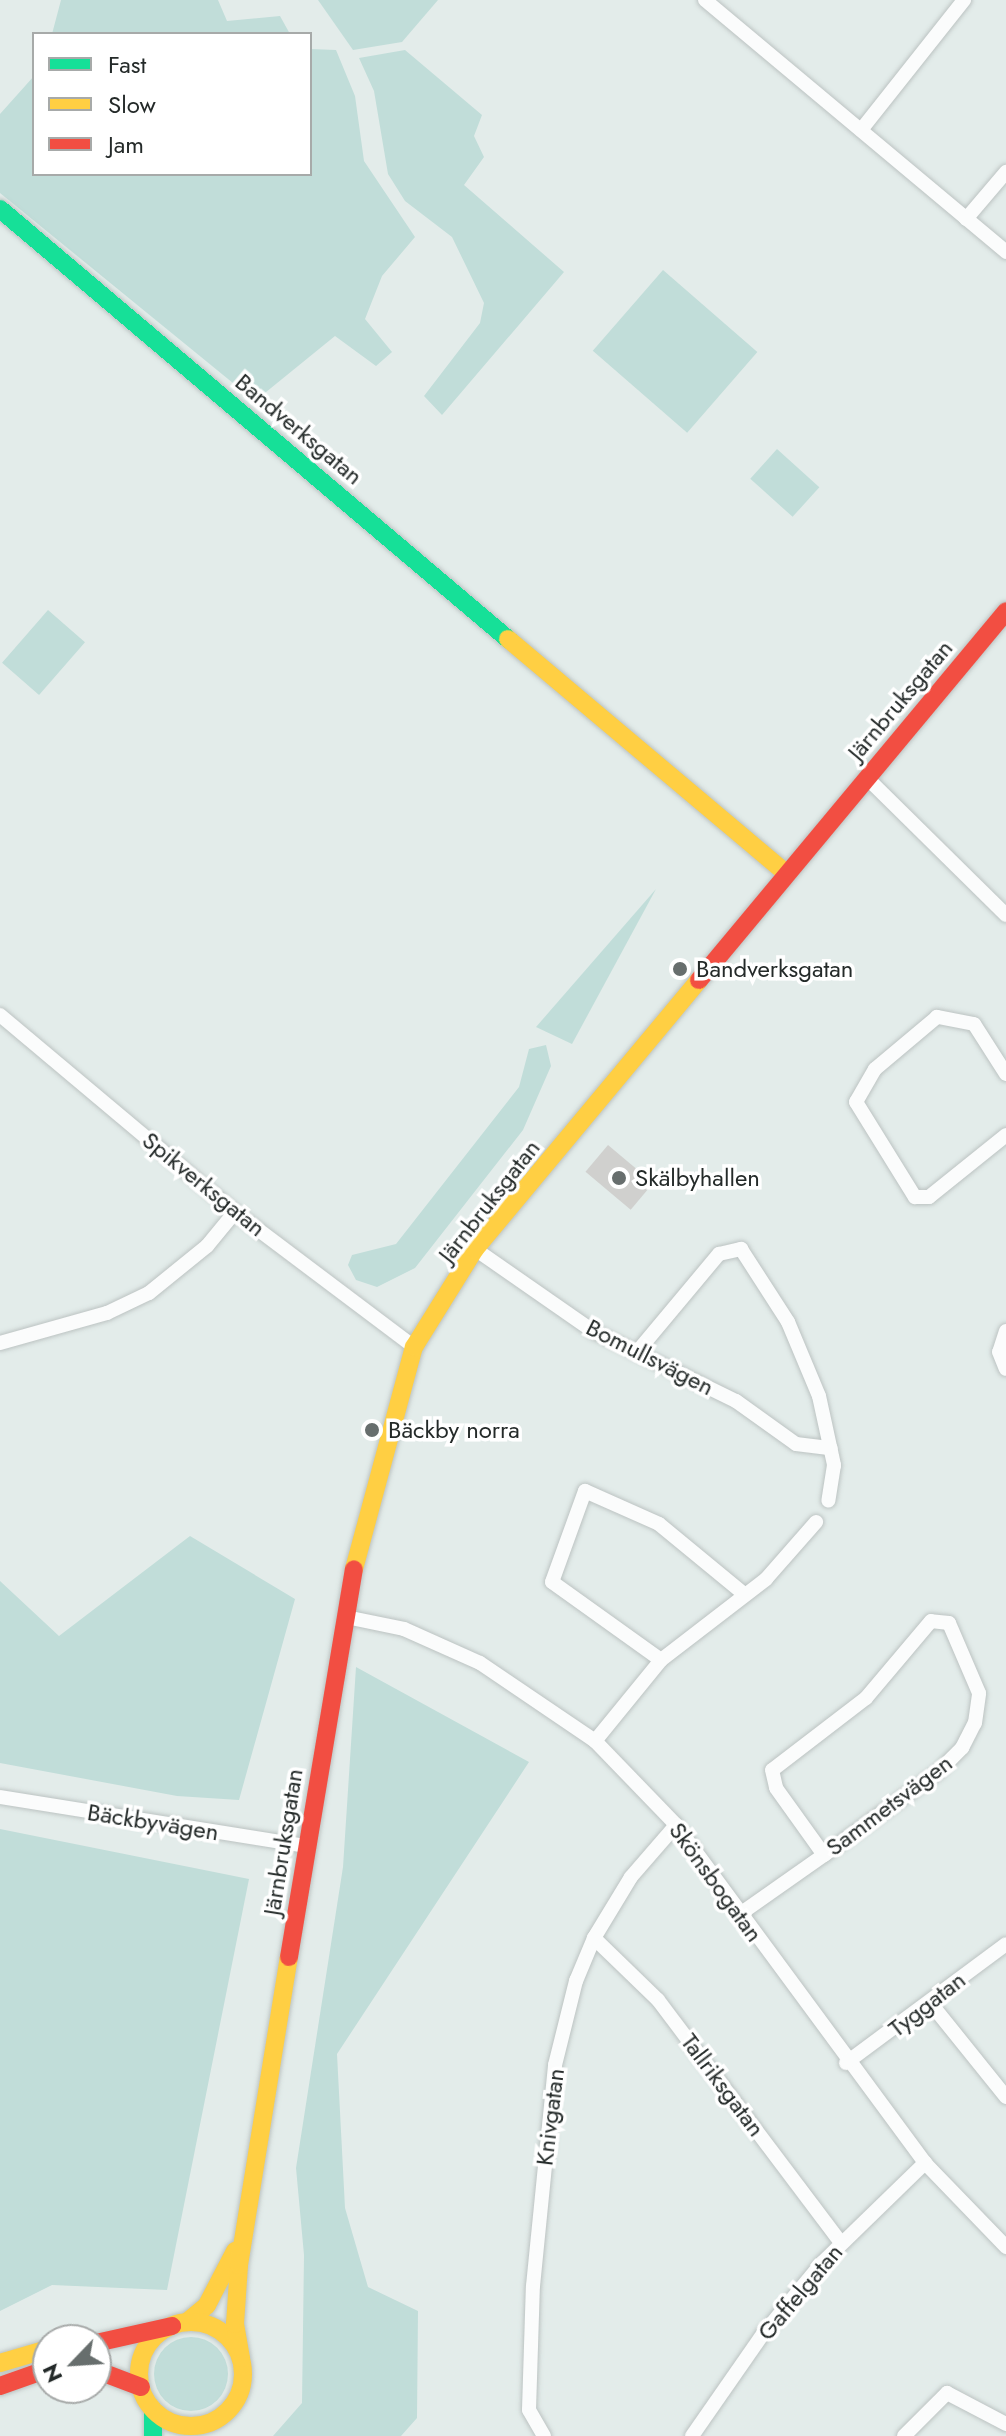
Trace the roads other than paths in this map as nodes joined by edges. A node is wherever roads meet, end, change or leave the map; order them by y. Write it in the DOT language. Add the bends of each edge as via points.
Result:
graph roads {
  1 [pos="705,0"];
  2 [pos="964,0"];
  3 [pos="861,130"];
  4 [pos="1006,172"];
  5 [pos="0,209"];
  6 [pos="966,219"];
  7 [pos="1006,252"];
  8 [pos="1006,611"];
  9 [pos="867,778"];
  10 [pos="786,873"];
  11 [pos="1006,915"];
  12 [pos="0,1015"];
  13 [pos="1006,1074"];
  14 [pos="1006,1135"];
  15 [pos="235,1212"];
  16 [pos="475,1249"];
  17 [pos="1004,1333"];
  18 [pos="0,1343"];
  19 [pos="414,1347"];
  20 [pos="637,1352"];
  21 [pos="1006,1369"];
  22 [pos="831,1448"];
  23 [pos="828,1501"];
  24 [pos="816,1522"];
  25 [pos="744,1594"];
  26 [pos="346,1617"];
  27 [pos="661,1660"];
  28 [pos="595,1741"];
  29 [pos="0,1797"];
  30 [pos="676,1825"];
  31 [pos="306,1846"];
  32 [pos="824,1855"];
  33 [pos="740,1914"];
  34 [pos="594,1938"];
  35 [pos="1006,1944"];
  36 [pos="932,2005"];
  37 [pos="846,2063"];
  38 [pos="1006,2097"];
  39 [pos="925,2163"];
  40 [pos="252,2193"];
  41 [pos="841,2243"];
  42 [pos="1006,2247"];
  43 [pos="180,2324"];
  44 [pos="112,2339"];
  45 [pos="32,2354"];
  46 [pos="241,2358"];
  47 [pos="0,2363"];
  48 [pos="32,2375"];
  49 [pos="112,2376"];
  50 [pos="0,2386"];
  51 [pos="141,2387"];
  52 [pos="153,2410"];
  53 [pos="1006,2424"];
  54 [pos="201,2430"];
  55 [pos="153,2436"];
  56 [pos="544,2436"];
  57 [pos="692,2436"];
  58 [pos="904,2436"];
  1 -- 3 [label="street"];
  2 -- 3 [label="street"];
  3 -- 6 [label="street"];
  4 -- 6 [label="street"];
  5 -- 10 [label="main road, Bandverksgatan"];
  6 -- 7 [label="street"];
  8 -- 9 [label="main road, Järnbruksgatan"];
  9 -- 10 [label="main road, Järnbruksgatan"];
  9 -- 11 [label="street"];
  10 -- 16 [label="main road, Järnbruksgatan"];
  12 -- 15 [label="street, Spikverksgatan"];
  13 -- 14 [label="street" via="974,1024 937,1017 875,1069 856,1102 915,1197 929,1197"];
  15 -- 18 [label="street" via="207,1246 149,1293 107,1313"];
  15 -- 19 [label="street, Spikverksgatan"];
  16 -- 19 [label="main road, Järnbruksgatan"];
  16 -- 20 [label="street, Bomullsvägen" via="593,1331"];
  17 -- 21 [label="street"];
  19 -- 26 [label="main road, Järnbruksgatan" via="367,1505"];
  20 -- 22 [label="street, Bomullsvägen" via="736,1401 796,1444"];
  20 -- 22 [label="street" via="719,1254 741,1249 800,1346"];
  22 -- 23 [label="street"];
  24 -- 25 [label="street"];
  25 -- 27 [label="street"];
  25 -- 27 [label="street" via="659,1524 591,1491 579,1502 552,1582"];
  26 -- 28 [label="street, Skönsbogatan" via="404,1629 480,1663"];
  26 -- 31 [label="main road, Järnbruksgatan"];
  27 -- 28 [label="street"];
  28 -- 30 [label="street, Skönsbogatan"];
  29 -- 31 [label="street, Bäckbyvägen"];
  30 -- 33 [label="street, Skönsbogatan"];
  30 -- 34 [label="street, Knivgatan" via="631,1877"];
  31 -- 40 [label="main road, Järnbruksgatan"];
  32 -- 32 [label="street, Sammetsvägen" via="939,1771 975,1723 979,1693 944,1623 931,1621 866,1698 772,1770 776,1788"];
  32 -- 33 [label="street, Sammetsvägen"];
  33 -- 37 [label="street, Skönsbogatan"];
  34 -- 41 [label="street, Tallriksgatan" via="658,2000"];
  34 -- 56 [label="street, Knivgatan" via="555,2065 541,2189 529,2410"];
  35 -- 36 [label="street, Tyggatan"];
  36 -- 37 [label="street, Tyggatan"];
  36 -- 38 [label="street"];
  37 -- 39 [label="street, Skönsbogatan"];
  39 -- 41 [label="street, Gaffelgatan"];
  39 -- 42 [label="street, Skönsbogatan"];
  40 -- 43 [label="main road, Järnbruksgatan" via="220,2284"];
  40 -- 46 [label="main road, Järnbruksgatan" via="235,2316"];
  41 -- 57 [label="street, Gaffelgatan" via="763,2334"];
  43 -- 44 [label="main road"];
  43 -- 46 [label="main road" via="221,2332"];
  43 -- 51 [label="main road" via="147,2347"];
  45 -- 47 [label="main road"];
  46 -- 54 [label="main road" via="237,2399"];
  48 -- 50 [label="main road"];
  49 -- 51 [label="main road"];
  51 -- 52 [label="main road"];
  52 -- 54 [label="main road" via="175,2424"];
  52 -- 55 [label="main road"];
  53 -- 58 [label="street" via="947,2393"];
}
